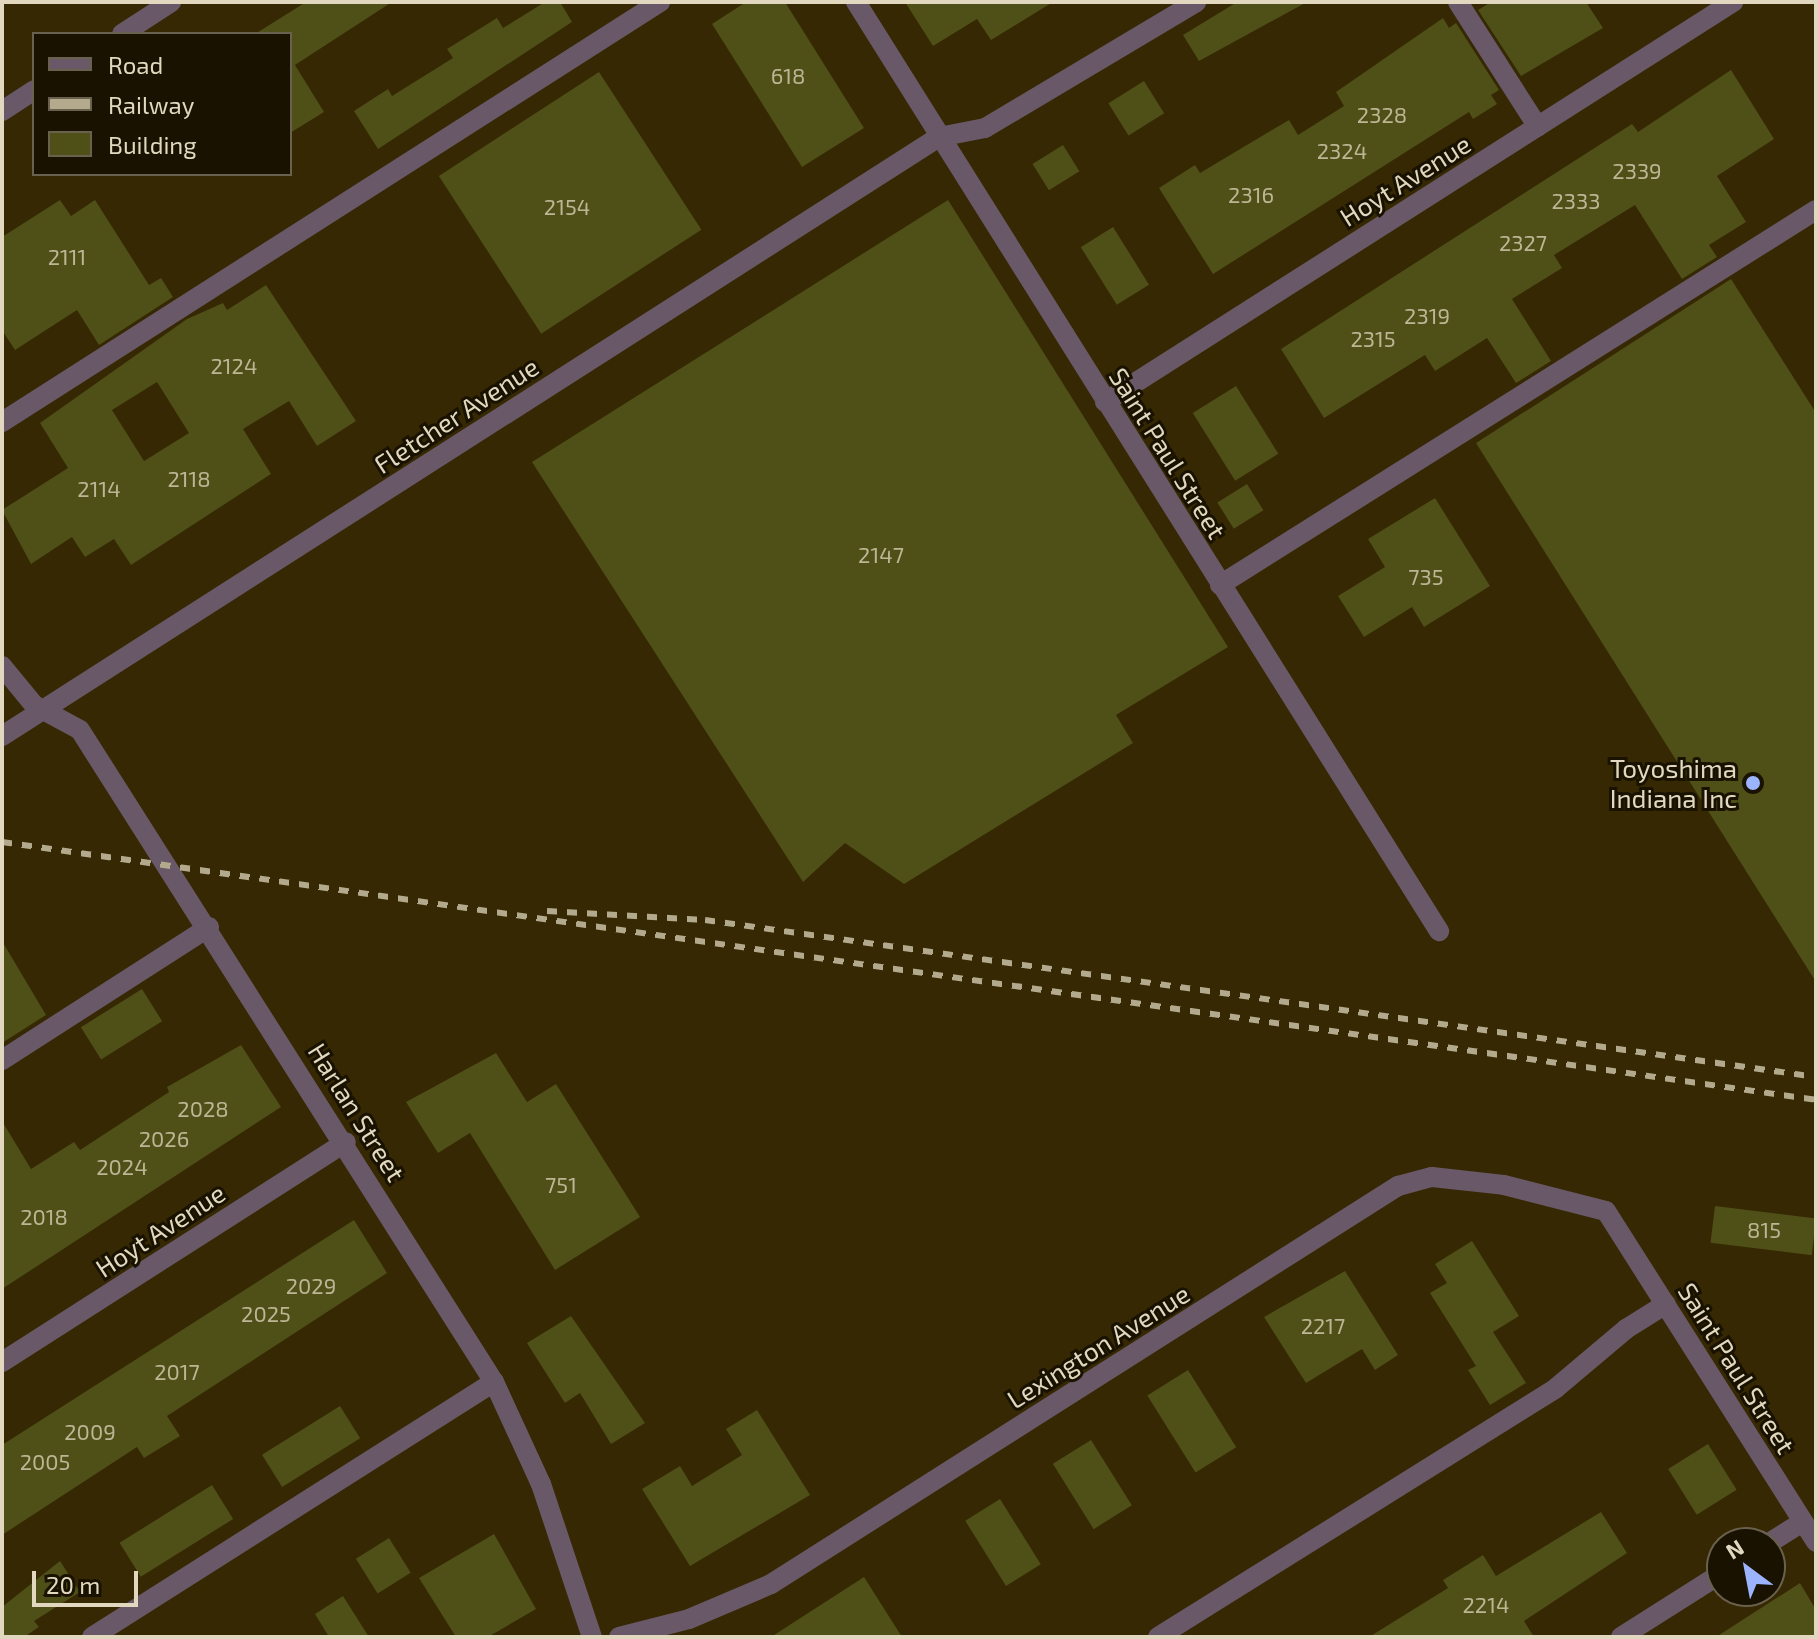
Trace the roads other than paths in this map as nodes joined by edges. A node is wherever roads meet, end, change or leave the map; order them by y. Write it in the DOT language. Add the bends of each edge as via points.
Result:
graph roads {
  1 [pos="171,2"];
  2 [pos="660,2"];
  3 [pos="856,2"];
  4 [pos="1196,2"];
  5 [pos="1458,2"];
  6 [pos="1733,2"];
  7 [pos="125,32"];
  8 [pos="32,91"];
  9 [pos="2,111"];
  10 [pos="1538,127"];
  11 [pos="939,137"];
  12 [pos="1816,210"];
  13 [pos="1105,402"];
  14 [pos="2,422"];
  15 [pos="1220,585"];
  16 [pos="2,666"];
  17 [pos="43,710"];
  18 [pos="2,736"];
  19 [pos="209,927"];
  20 [pos="1439,931"];
  21 [pos="2,1060"];
  22 [pos="346,1142"];
  23 [pos="1614,1222"];
  24 [pos="1666,1304"];
  25 [pos="2,1362"];
  26 [pos="494,1382"];
  27 [pos="1803,1522"];
  28 [pos="1786,1532"];
  29 [pos="1816,1542"];
  30 [pos="1706,1583"];
  31 [pos="92,1637"];
  32 [pos="592,1637"];
  33 [pos="619,1637"];
  34 [pos="1158,1637"];
  35 [pos="1621,1637"];
  1 -- 7 [label="street"];
  2 -- 14 [label="street"];
  3 -- 11 [label="street, Saint Paul Street"];
  4 -- 11 [label="street" via="985,128"];
  5 -- 10 [label="street"];
  6 -- 10 [label="street, Hoyt Avenue"];
  8 -- 9 [label="street"];
  10 -- 13 [label="street, Hoyt Avenue"];
  11 -- 13 [label="street, Saint Paul Street"];
  11 -- 17 [label="street, Fletcher Avenue"];
  12 -- 15 [label="street"];
  13 -- 15 [label="street, Saint Paul Street"];
  15 -- 20 [label="street, Saint Paul Street"];
  16 -- 17 [label="street, Harlan Street" via="16,688"];
  17 -- 18 [label="street, Fletcher Avenue"];
  17 -- 19 [label="street, Harlan Street" via="80,730"];
  19 -- 21 [label="street"];
  19 -- 22 [label="street, Harlan Street"];
  22 -- 25 [label="street, Hoyt Avenue"];
  22 -- 26 [label="street, Harlan Street"];
  23 -- 24 [label="street, Saint Paul Street"];
  23 -- 33 [label="street, Lexington Avenue" via="1585,1201 1504,1185 1432,1177 1398,1186 783,1577 721,1608"];
  24 -- 27 [label="street, Saint Paul Street"];
  24 -- 34 [label="street" via="1626,1329 1556,1388"];
  26 -- 31 [label="street"];
  26 -- 32 [label="street, Harlan Street" via="541,1484"];
  27 -- 28 [label="street"];
  27 -- 29 [label="street, Saint Paul Street"];
  30 -- 35 [label="street"];
}
